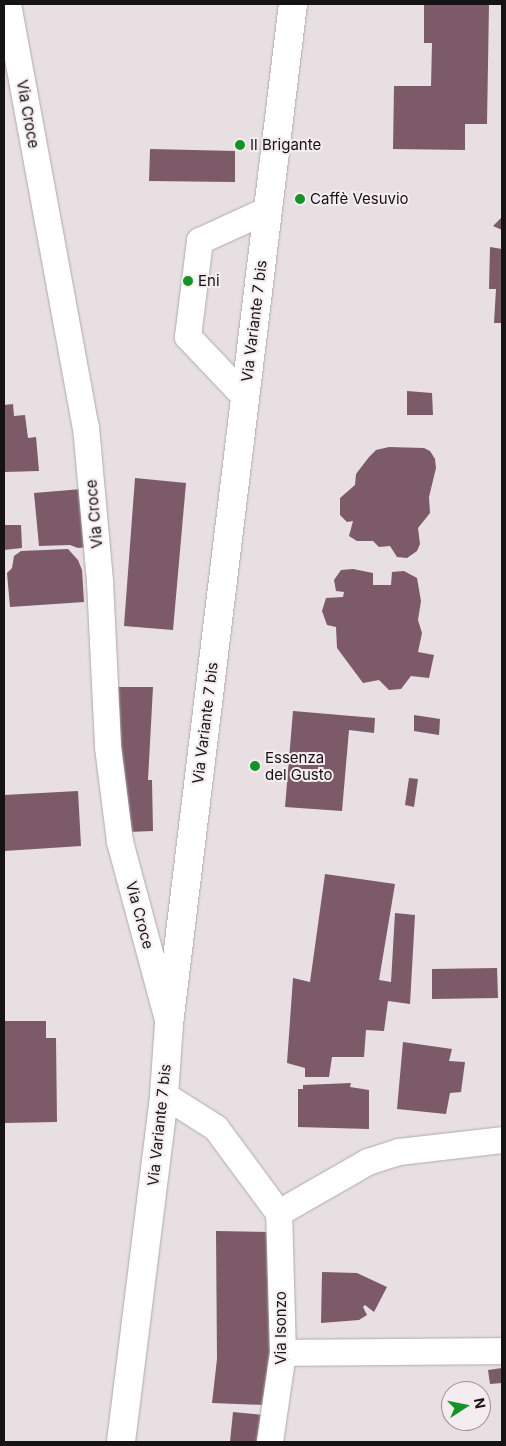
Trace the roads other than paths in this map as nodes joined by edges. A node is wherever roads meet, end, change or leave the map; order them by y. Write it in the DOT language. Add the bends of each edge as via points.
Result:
graph roads {
  1 [pos="8,4"];
  2 [pos="292,4"];
  3 [pos="268,210"];
  4 [pos="245,397"];
  5 [pos="169,1024"];
  6 [pos="164,1096"];
  7 [pos="502,1140"];
  8 [pos="279,1213"];
  9 [pos="502,1351"];
  10 [pos="283,1354"];
  11 [pos="121,1442"];
  12 [pos="270,1442"];
  1 -- 5 [label="street, Via Croce" via="86,427 100,582 108,748 120,842"];
  2 -- 3 [label="main road, Via Variante 7 bis"];
  3 -- 4 [label="main road, Via Variante 7 bis"];
  3 -- 4 [label="street" via="200,241 198,251 188,336"];
  4 -- 5 [label="main road, Via Variante 7 bis"];
  5 -- 6 [label="main road, Via Variante 7 bis"];
  6 -- 8 [label="street" via="216,1128"];
  6 -- 11 [label="main road, Via Variante 7 bis"];
  7 -- 8 [label="street" via="399,1152 368,1162"];
  8 -- 10 [label="street, Via Isonzo"];
  9 -- 10 [label="street"];
  10 -- 12 [label="street, Via Isonzo"];
}
